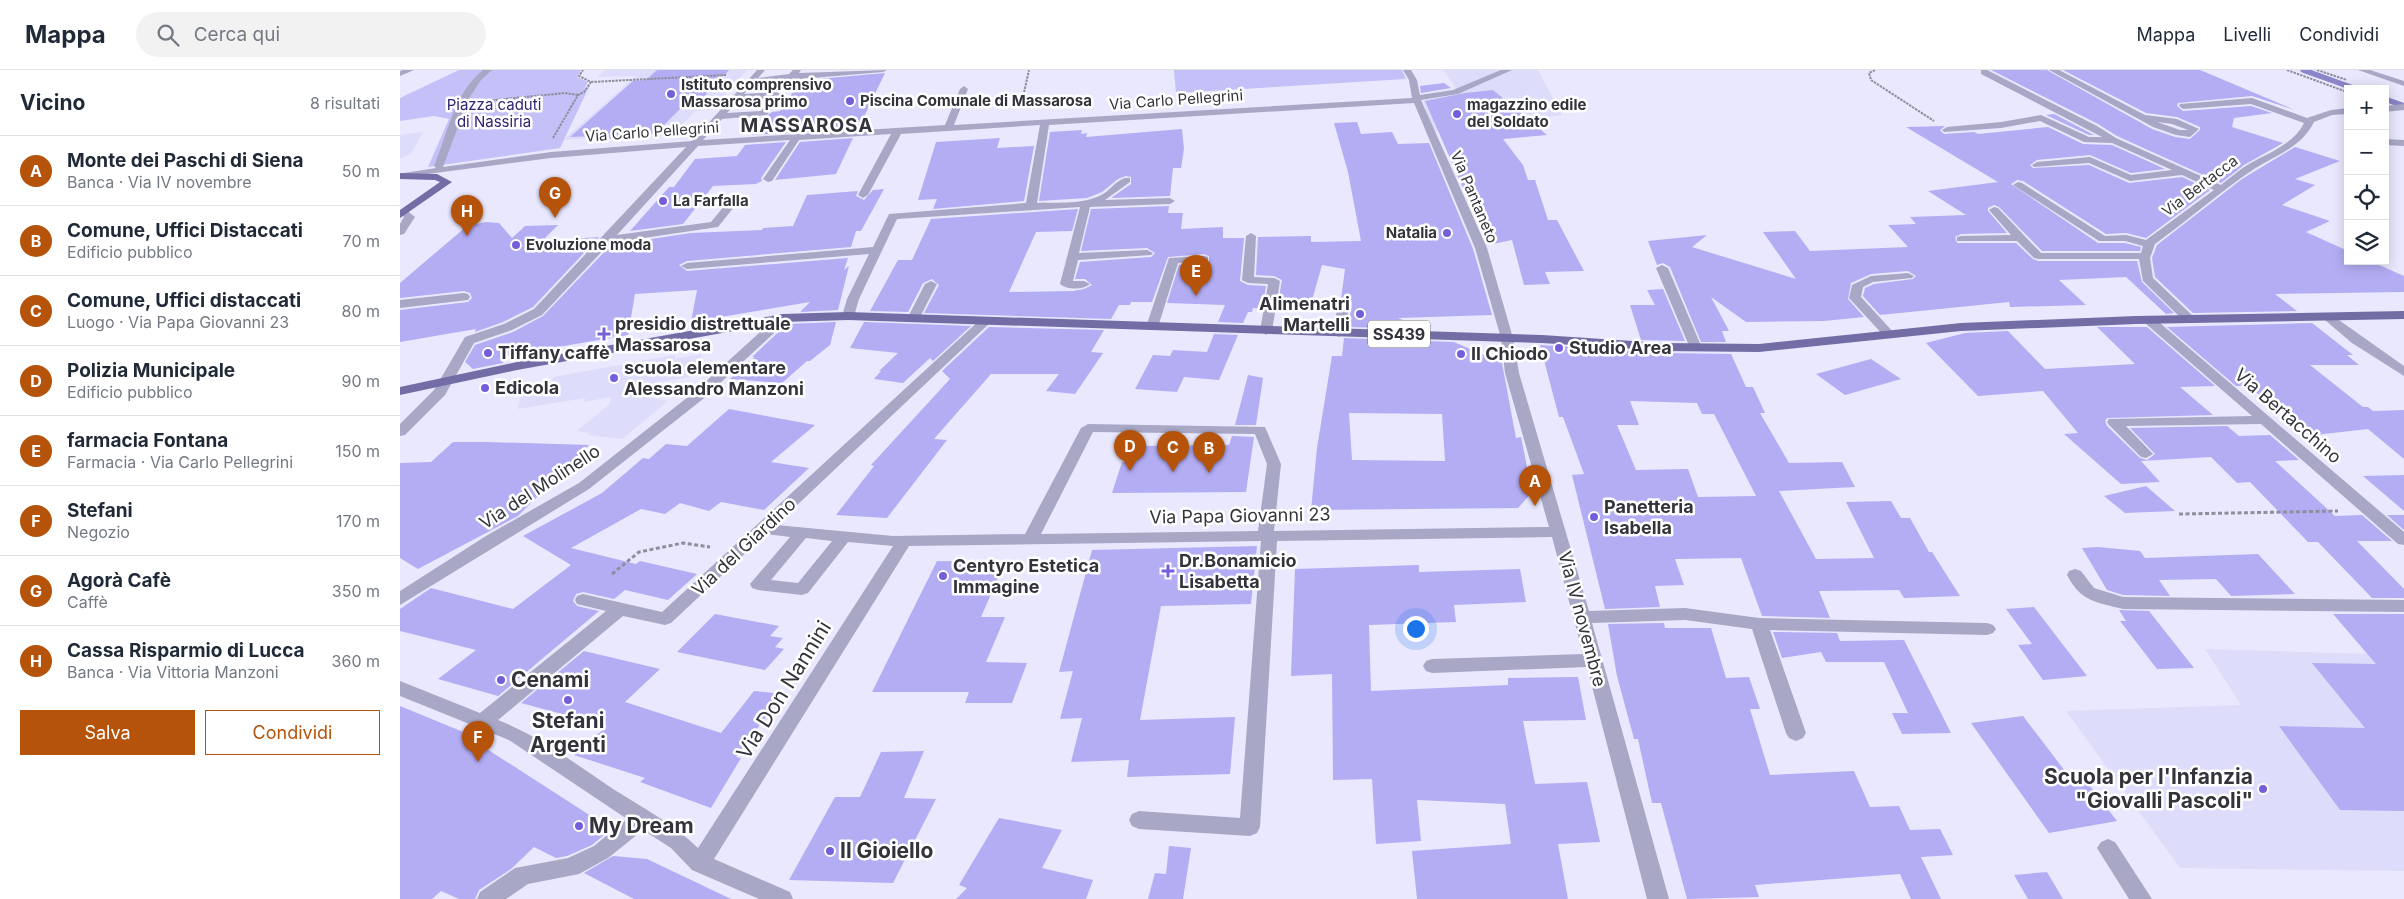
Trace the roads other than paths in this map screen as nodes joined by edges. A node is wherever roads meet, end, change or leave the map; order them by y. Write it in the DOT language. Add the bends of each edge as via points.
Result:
graph roads {
  1 [pos="410,70"];
  2 [pos="488,70"];
  3 [pos="761,70"];
  4 [pos="883,70"];
  5 [pos="1407,70"];
  6 [pos="1508,70"];
  7 [pos="2053,70"];
  8 [pos="2362,70"];
  9 [pos="1984,72"];
  10 [pos="795,73"];
  11 [pos="400,74"];
  12 [pos="752,81"];
  13 [pos="2404,84"];
  14 [pos="964,89"];
  15 [pos="738,97"];
  16 [pos="1416,99"];
  17 [pos="2183,106"];
  18 [pos="720,116"];
  19 [pos="2344,116"];
  20 [pos="2145,118"];
  21 [pos="2309,122"];
  22 [pos="1045,124"];
  23 [pos="948,129"];
  24 [pos="1947,130"];
  25 [pos="898,132"];
  26 [pos="795,139"];
  27 [pos="2113,140"];
  28 [pos="2389,142"];
  29 [pos="2404,143"];
  30 [pos="696,144"];
  31 [pos="2037,165"];
  32 [pos="439,166"];
  33 [pos="2184,172"];
  34 [pos="404,176"];
  35 [pos="768,179"];
  36 [pos="1126,180"];
  37 [pos="2018,185"];
  38 [pos="2221,189"];
  39 [pos="863,195"];
  40 [pos="1170,201"];
  41 [pos="1086,204"];
  42 [pos="1030,206"];
  43 [pos="729,207"];
  44 [pos="1994,210"];
  45 [pos="403,214"];
  46 [pos="400,232"];
  47 [pos="1251,236"];
  48 [pos="2020,238"];
  49 [pos="1961,239"];
  50 [pos="607,240"];
  51 [pos="876,250"];
  52 [pos="2148,251"];
  53 [pos="1147,252"];
  54 [pos="1073,257"];
  55 [pos="1204,259"];
  56 [pos="688,266"];
  57 [pos="1662,268"];
  58 [pos="1908,276"];
  59 [pos="931,284"];
  60 [pos="1084,284"];
  61 [pos="464,297"];
  62 [pos="1344,303"];
  63 [pos="400,304"];
  64 [pos="2404,315"];
  65 [pos="848,316"];
  66 [pos="2329,317"];
  67 [pos="783,318"];
  68 [pos="913,319"];
  69 [pos="2189,319"];
  70 [pos="2149,320"];
  71 [pos="986,321"];
  72 [pos="1152,327"];
  73 [pos="1266,331"];
  74 [pos="1339,333"];
  75 [pos="1889,334"];
  76 [pos="1507,338"];
  77 [pos="1696,348"];
  78 [pos="2404,372"];
  79 [pos="446,381"];
  80 [pos="400,391"];
  81 [pos="2264,420"];
  82 [pos="403,427"];
  83 [pos="2146,454"];
  84 [pos="763,529"];
  85 [pos="1558,532"];
  86 [pos="802,533"];
  87 [pos="1267,536"];
  88 [pos="844,538"];
  89 [pos="1030,540"];
  90 [pos="2404,540"];
  91 [pos="913,541"];
  92 [pos="2075,574"];
  93 [pos="400,599"];
  94 [pos="583,600"];
  95 [pos="2404,606"];
  96 [pos="620,609"];
  97 [pos="1581,617"];
  98 [pos="1759,624"];
  99 [pos="1987,628"];
  100 [pos="1593,660"];
  101 [pos="1432,666"];
  102 [pos="400,688"];
  103 [pos="483,721"];
  104 [pos="1796,733"];
  105 [pos="643,818"];
  106 [pos="1139,820"];
  107 [pos="2108,848"];
  108 [pos="700,863"];
  109 [pos="488,899"];
  110 [pos="782,899"];
  111 [pos="1658,899"];
  112 [pos="2141,899"];
  1 -- 11 [label="street"];
  2 -- 32 [label="street" via="475,81 463,104"];
  3 -- 12 [label="street"];
  4 -- 10 [label="street"];
  5 -- 16 [label="street, Via Pantaneto" via="1413,80"];
  6 -- 16 [label="street, Via Carlo Pellegrini" via="1455,92"];
  7 -- 20 [label="street"];
  8 -- 13 [label="street"];
  9 -- 27 [label="street"];
  10 -- 12 [label="street"];
  12 -- 15 [label="street"];
  14 -- 23 [label="street"];
  15 -- 18 [label="street"];
  15 -- 18 [label="street" via="777,95 764,113"];
  16 -- 22 [label="street, Via Carlo Pellegrini"];
  16 -- 76 [label="street, Via Pantaneto" via="1481,248"];
  17 -- 21 [label="street" via="2252,101"];
  18 -- 30 [label="street"];
  19 -- 21 [label="street, Via Bertacca" via="2330,113"];
  21 -- 38 [label="street, Via Bertacca" via="2297,139"];
  22 -- 23 [label="street, Via Carlo Pellegrini"];
  22 -- 42 [label="street"];
  23 -- 25 [label="street, Via Carlo Pellegrini"];
  24 -- 27 [label="street" via="2041,118 2087,140"];
  25 -- 26 [label="street, Via Carlo Pellegrini"];
  25 -- 39 [label="street"];
  26 -- 30 [label="street, Via Carlo Pellegrini"];
  26 -- 35 [label="street"];
  27 -- 33 [label="street"];
  28 -- 29 [label="street"];
  30 -- 34 [label="street, Via Carlo Pellegrini" via="543,156"];
  30 -- 50 [label="street"];
  31 -- 33 [label="street" via="2090,160 2130,178"];
  33 -- 38 [label="street"];
  34 -- 45 [label="main road" via="437,177 447,182"];
  36 -- 41 [label="street" via="1107,196"];
  37 -- 52 [label="street" via="2103,239 2126,238"];
  38 -- 52 [label="street, Via Bertacca" via="2173,224"];
  40 -- 41 [label="street"];
  41 -- 42 [label="street"];
  41 -- 54 [label="street"];
  42 -- 51 [label="street" via="893,216"];
  43 -- 50 [label="street" via="714,225"];
  44 -- 48 [label="street"];
  45 -- 46 [label="street" via="410,217"];
  47 -- 73 [label="street" via="1248,280 1274,281"];
  48 -- 49 [label="street"];
  48 -- 52 [label="street" via="2038,256"];
  50 -- 79 [label="street" via="538,312 508,328 469,340"];
  51 -- 56 [label="street"];
  51 -- 65 [label="street" via="852,299"];
  52 -- 69 [label="street" via="2147,279"];
  53 -- 54 [label="street"];
  54 -- 60 [label="street" via="1066,284"];
  55 -- 72 [label="street" via="1173,260"];
  57 -- 77 [label="street"];
  58 -- 75 [label="street" via="1871,279 1858,285 1855,298"];
  59 -- 68 [label="street"];
  61 -- 63 [label="street"];
  62 -- 74 [label="street"];
  64 -- 66 [label="main road, SS439"];
  65 -- 67 [label="main road, SS439"];
  65 -- 68 [label="main road, SS439"];
  66 -- 69 [label="main road, SS439"];
  66 -- 78 [label="street" via="2356,340"];
  67 -- 79 [label="main road, SS439"];
  67 -- 93 [label="street, Via del Molinello" via="698,396 584,486"];
  68 -- 71 [label="main road, SS439"];
  69 -- 70 [label="main road, SS439"];
  70 -- 75 [label="main road, SS439" via="1961,327"];
  70 -- 81 [label="street, Via Bertacchino"];
  71 -- 72 [label="main road, SS439"];
  71 -- 84 [label="street, Via del Giardino"];
  72 -- 73 [label="main road, SS439"];
  73 -- 74 [label="main road, SS439"];
  74 -- 76 [label="main road, SS439"];
  75 -- 77 [label="main road, SS439" via="1759,348"];
  76 -- 77 [label="main road, SS439"];
  76 -- 85 [label="street, Via IV novembre" via="1512,373"];
  79 -- 80 [label="main road, SS439"];
  79 -- 82 [label="street" via="440,392"];
  81 -- 83 [label="street" via="2114,422"];
  81 -- 90 [label="street, Via Bertacchino"];
  84 -- 86 [label="street, Via Papa Giovanni 23"];
  84 -- 96 [label="street, Via del Giardino" via="665,619"];
  85 -- 87 [label="street, Via Papa Giovanni 23"];
  85 -- 97 [label="street, Via IV novembre"];
  86 -- 88 [label="street, Via Papa Giovanni 23"];
  86 -- 88 [label="street" via="758,584 802,589"];
  87 -- 89 [label="street, Via Papa Giovanni 23"];
  87 -- 89 [label="street" via="1274,464 1260,430 1088,428"];
  87 -- 106 [label="street" via="1250,827"];
  88 -- 91 [label="street, Via Papa Giovanni 23"];
  89 -- 91 [label="street, Via Papa Giovanni 23"];
  91 -- 108 [label="street, Via Don Nannini"];
  92 -- 95 [label="street" via="2080,587 2090,595 2123,603"];
  94 -- 96 [label="street"];
  96 -- 103 [label="street"];
  97 -- 98 [label="street" via="1685,614"];
  97 -- 100 [label="street, Via IV novembre"];
  98 -- 99 [label="street"];
  98 -- 104 [label="street"];
  100 -- 101 [label="street"];
  100 -- 111 [label="street, Via IV novembre"];
  102 -- 103 [label="street"];
  103 -- 105 [label="street" via="516,735"];
  105 -- 108 [label="street" via="678,842"];
  105 -- 109 [label="street" via="601,852 571,867 523,875"];
  107 -- 112 [label="street"];
  108 -- 110 [label="street"];
}
